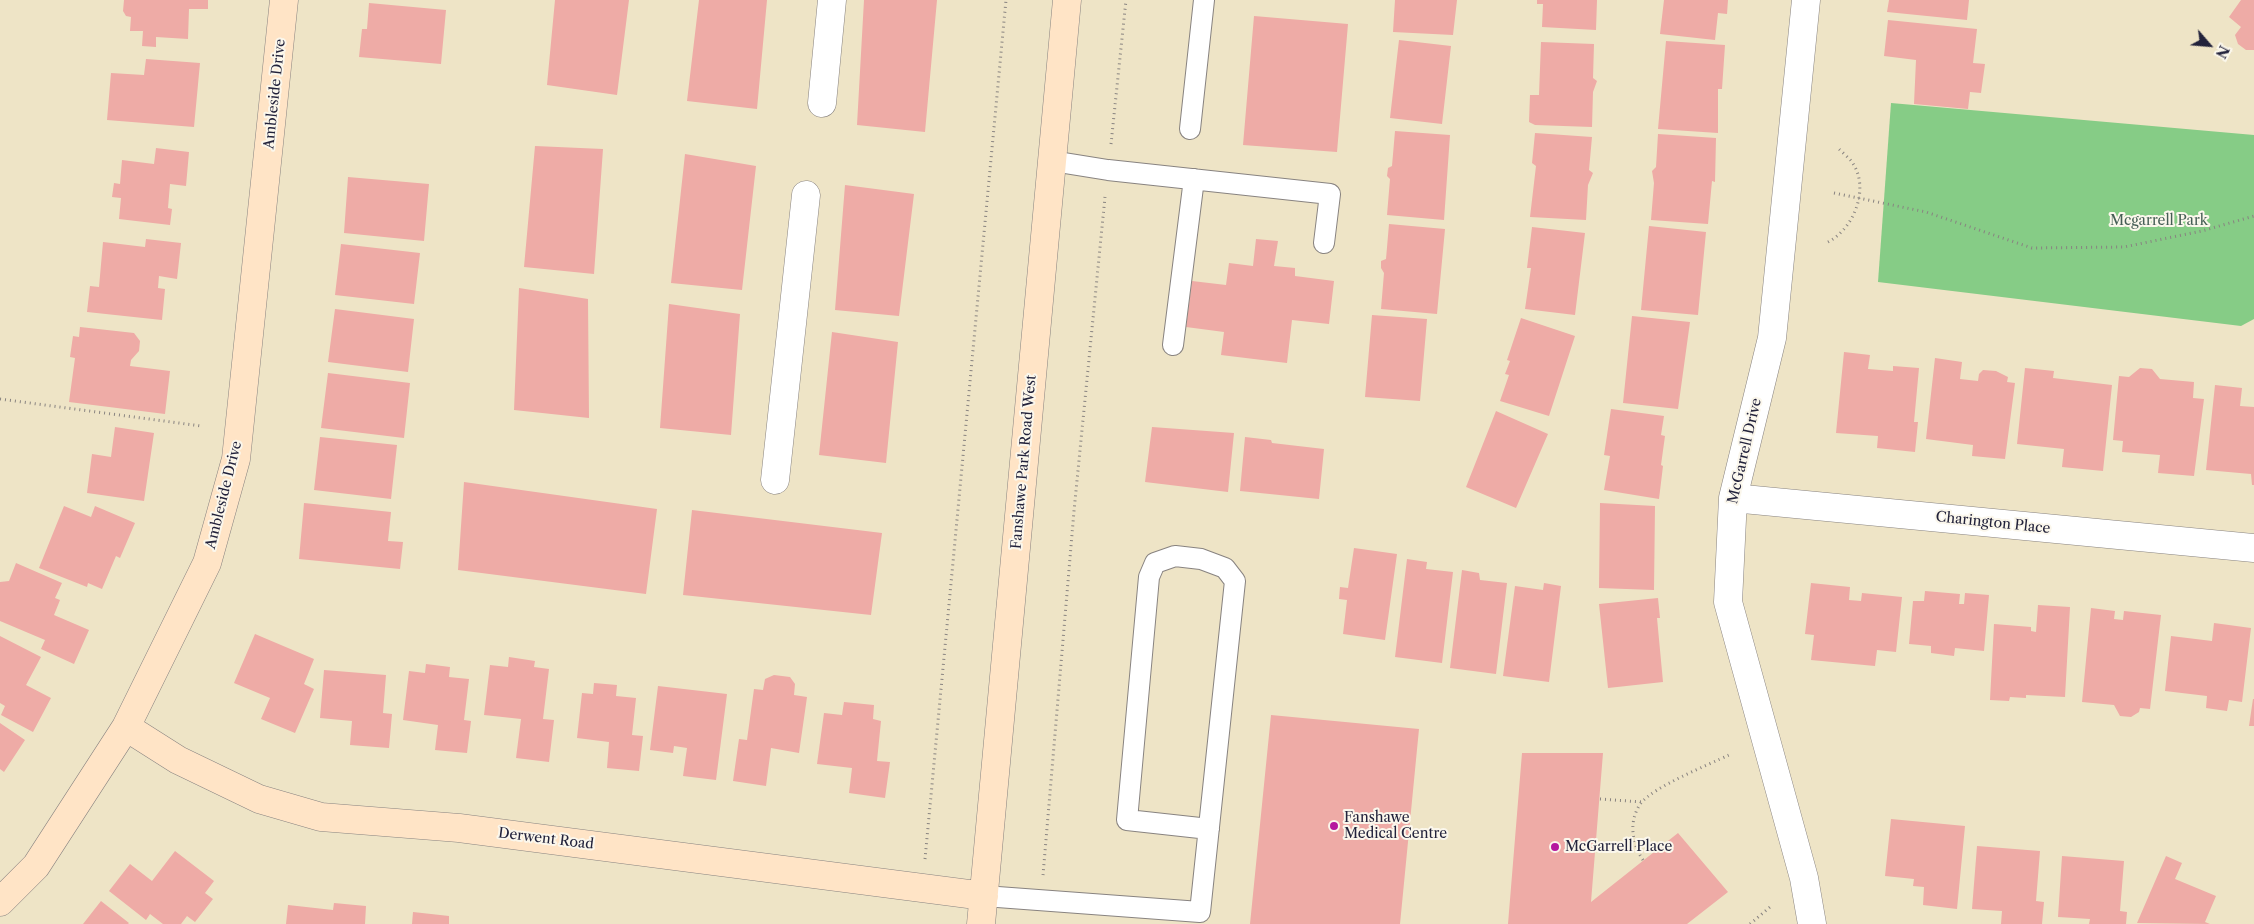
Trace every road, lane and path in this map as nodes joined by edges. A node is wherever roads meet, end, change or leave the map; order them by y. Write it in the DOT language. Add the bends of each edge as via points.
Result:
graph roads {
  1 [pos="284,0"];
  2 [pos="832,0"];
  3 [pos="1006,0"];
  4 [pos="1067,0"];
  5 [pos="1126,0"];
  6 [pos="1204,0"];
  7 [pos="1806,0"];
  8 [pos="822,102"];
  9 [pos="1190,129"];
  10 [pos="1112,142"];
  11 [pos="1838,148"];
  12 [pos="1052,162"];
  13 [pos="1194,179"];
  14 [pos="1834,193"];
  15 [pos="1105,194"];
  16 [pos="806,195"];
  17 [pos="1858,198"];
  18 [pos="2254,216"];
  19 [pos="1828,242"];
  20 [pos="1324,243"];
  21 [pos="1173,345"];
  22 [pos="0,399"];
  23 [pos="201,426"];
  24 [pos="775,480"];
  25 [pos="1732,498"];
  26 [pos="2254,548"];
  27 [pos="126,727"];
  28 [pos="1729,755"];
  29 [pos="1600,799"];
  30 [pos="1642,802"];
  31 [pos="929,822"];
  32 [pos="1209,829"];
  33 [pos="1046,848"];
  34 [pos="1643,860"];
  35 [pos="984,896"];
  36 [pos="0,902"];
  37 [pos="1770,907"];
  38 [pos="1200,918"];
  39 [pos="982,924"];
  40 [pos="1750,924"];
  41 [pos="1812,924"];
  1 -- 27 [label="street, Ambleside Drive" via="236,458 207,562"];
  2 -- 8 [label="street"];
  3 -- 31 [label="path"];
  4 -- 12 [label="street, Fanshawe Park Road West"];
  5 -- 10 [label="path"];
  6 -- 9 [label="lane"];
  7 -- 25 [label="street, McGarrell Drive" via="1772,338"];
  11 -- 17 [label="path" via="1852,162 1858,178"];
  12 -- 13 [label="lane"];
  12 -- 35 [label="street, Fanshawe Park Road West"];
  13 -- 20 [label="lane" via="1330,194"];
  13 -- 21 [label="lane"];
  14 -- 17 [label="path"];
  15 -- 33 [label="path"];
  16 -- 24 [label="street"];
  17 -- 18 [label="path" via="1926,212 2032,248 2124,248"];
  17 -- 19 [label="path" via="1856,212 1846,228"];
  22 -- 23 [label="path"];
  25 -- 26 [label="street, Charington Place"];
  25 -- 41 [label="street, McGarrell Drive" via="1728,602 1804,878"];
  27 -- 35 [label="street, Derwent Road" via="178,760 260,799 322,817 459,828"];
  27 -- 36 [label="street, Ambleside Drive" via="36,866"];
  28 -- 30 [label="path" via="1661,788"];
  29 -- 30 [label="path"];
  30 -- 34 [label="path" via="1634,815 1632,838"];
  32 -- 32 [label="lane" via="1234,581 1225,568 1201,559 1175,556 1155,564 1149,577 1127,820"];
  32 -- 38 [label="lane"];
  35 -- 38 [label="lane"];
  35 -- 39 [label="street, Fanshawe Park Road West"];
  37 -- 40 [label="path"];
}
